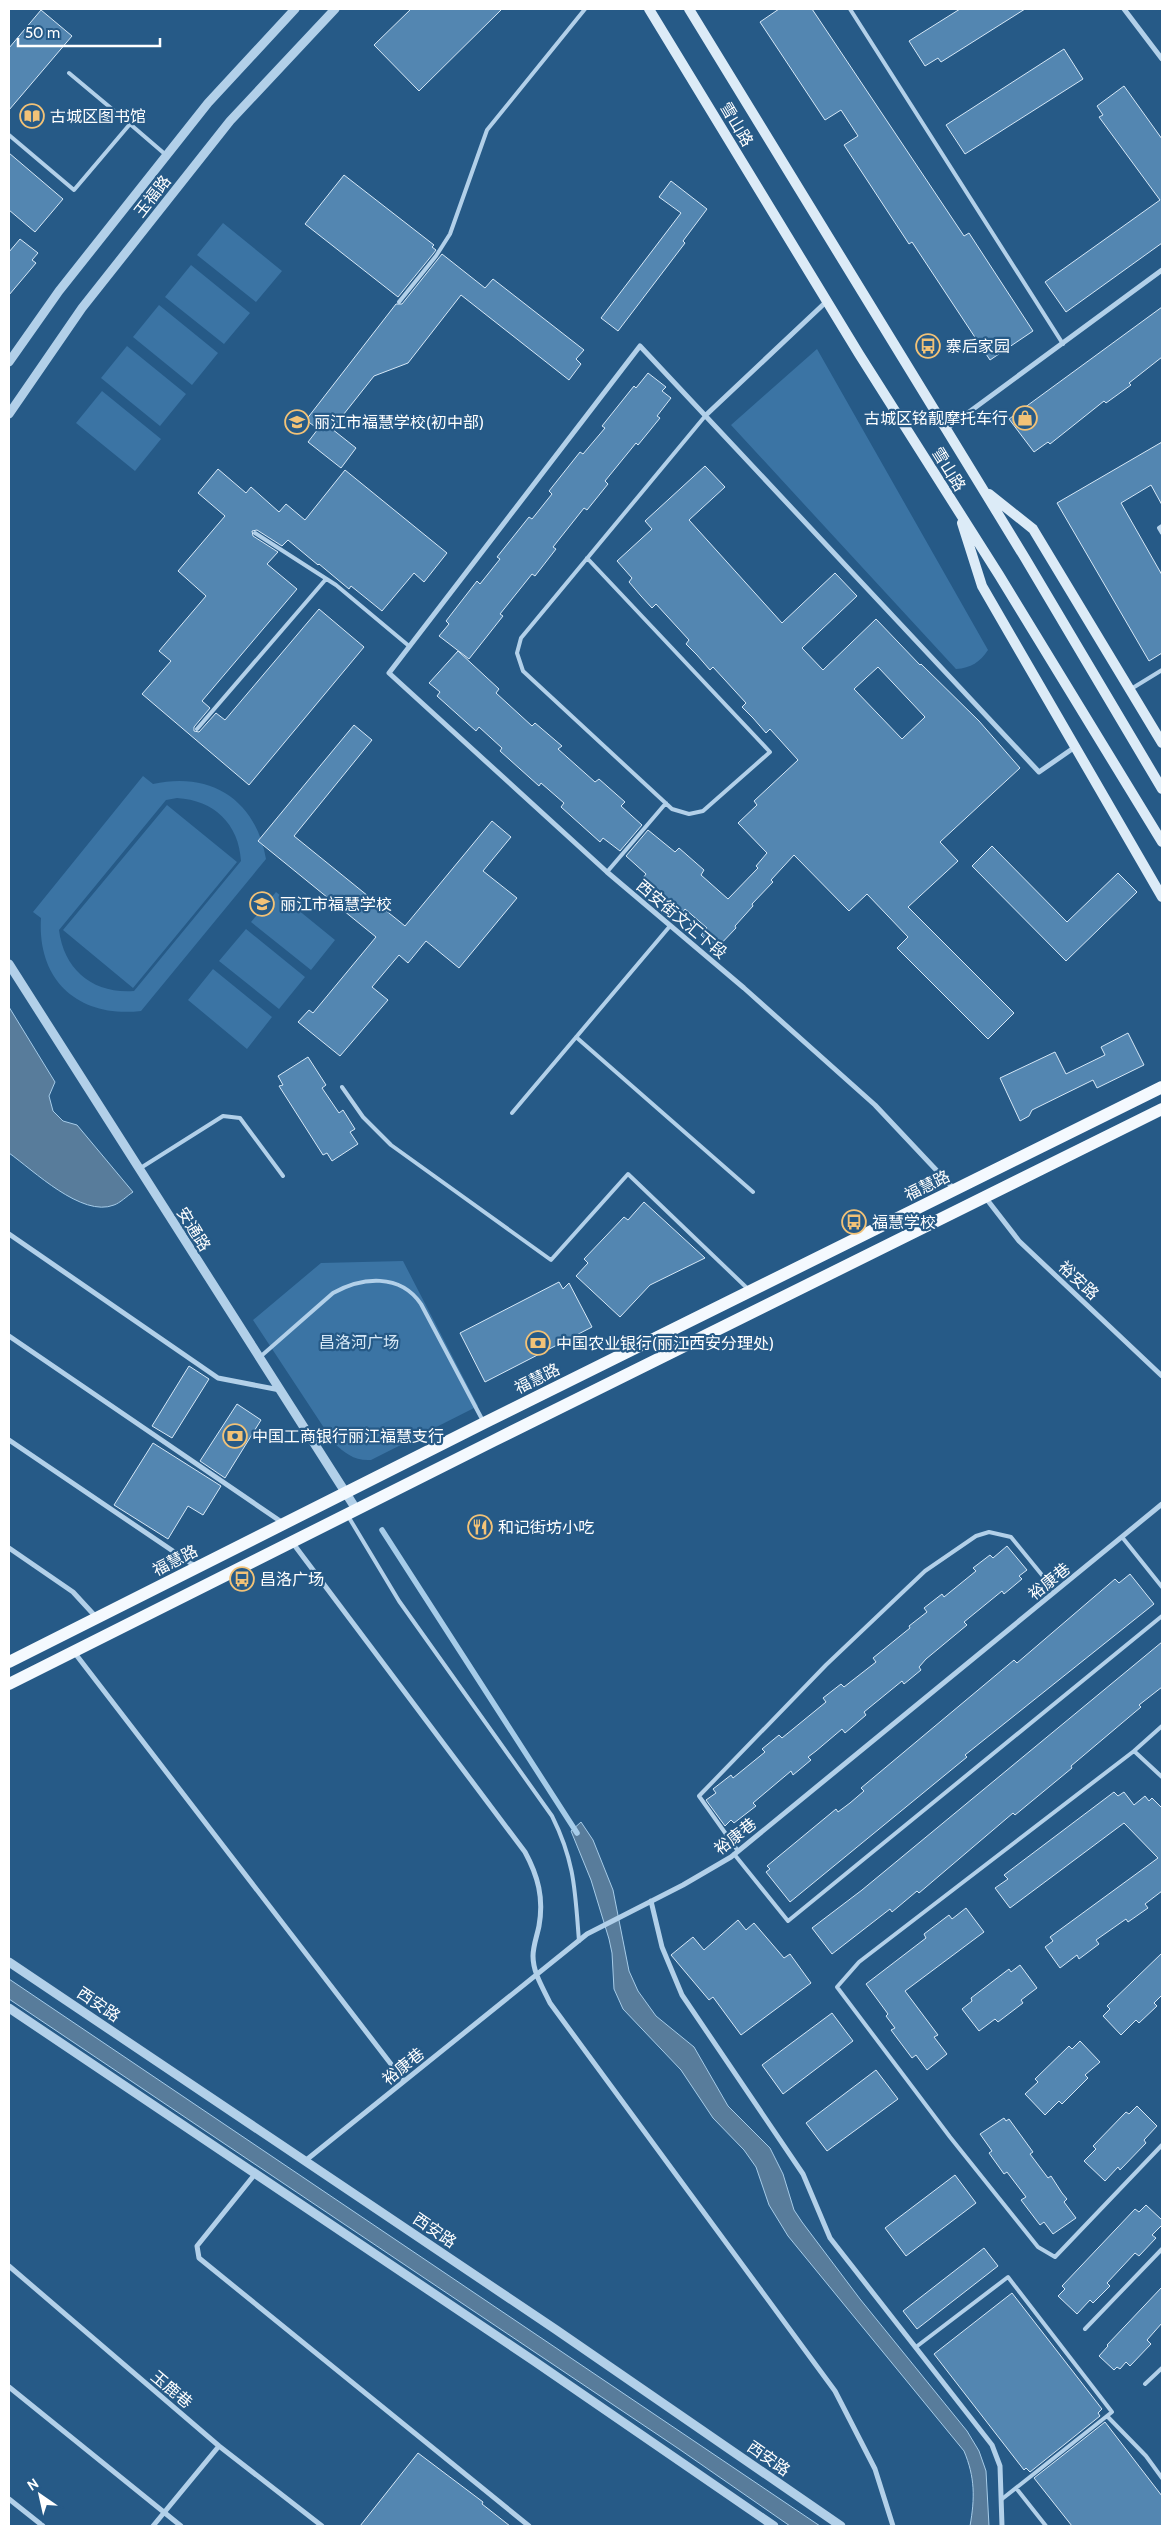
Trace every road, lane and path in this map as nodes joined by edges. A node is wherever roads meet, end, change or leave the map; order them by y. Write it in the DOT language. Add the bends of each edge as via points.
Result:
graph roads {
  1 [pos="295,9"];
  2 [pos="335,9"];
  3 [pos="585,9"];
  4 [pos="649,9"];
  5 [pos="689,9"];
  6 [pos="850,9"];
  7 [pos="1124,9"];
  8 [pos="1162,59"];
  9 [pos="69,73"];
  10 [pos="130,124"];
  11 [pos="9,135"];
  12 [pos="167,155"];
  13 [pos="1162,270"];
  14 [pos="827,301"];
  15 [pos="399,302"];
  16 [pos="1063,344"];
  17 [pos="9,362"];
  18 [pos="9,414"];
  19 [pos="706,415"];
  20 [pos="946,429"];
  21 [pos="982,488"];
  22 [pos="956,508"];
  23 [pos="1162,526"];
  24 [pos="255,533"];
  25 [pos="1162,533"];
  26 [pos="587,558"];
  27 [pos="326,579"];
  28 [pos="409,646"];
  29 [pos="1162,670"];
  30 [pos="1130,690"];
  31 [pos="197,729"];
  32 [pos="1162,742"];
  33 [pos="1075,747"];
  34 [pos="1162,789"];
  35 [pos="666,803"];
  36 [pos="1162,842"];
  37 [pos="607,872"];
  38 [pos="1162,897"];
  39 [pos="670,926"];
  40 [pos="9,964"];
  41 [pos="576,1037"];
  42 [pos="342,1087"];
  43 [pos="1162,1087"];
  44 [pos="1162,1109"];
  45 [pos="512,1112"];
  46 [pos="139,1169"];
  47 [pos="283,1176"];
  48 [pos="955,1190"];
  49 [pos="754,1192"];
  50 [pos="985,1197"];
  51 [pos="9,1234"];
  52 [pos="750,1291"];
  53 [pos="9,1336"];
  54 [pos="258,1358"];
  55 [pos="1162,1376"];
  56 [pos="280,1390"];
  57 [pos="484,1423"];
  58 [pos="9,1440"];
  59 [pos="345,1492"];
  60 [pos="1162,1504"];
  61 [pos="352,1512"];
  62 [pos="284,1523"];
  63 [pos="1122,1537"];
  64 [pos="292,1542"];
  65 [pos="9,1548"];
  66 [pos="196,1567"];
  67 [pos="1162,1588"];
  68 [pos="1056,1591"];
  69 [pos="1162,1616"];
  70 [pos="96,1618"];
  71 [pos="74,1651"];
  72 [pos="13,1658"];
  73 [pos="9,1684"];
  74 [pos="1162,1726"];
  75 [pos="1134,1751"];
  76 [pos="1162,1777"];
  77 [pos="736,1853"];
  78 [pos="651,1901"];
  79 [pos="579,1941"];
  80 [pos="9,1962"];
  81 [pos="536,1975"];
  82 [pos="9,2008"];
  83 [pos="404,2081"];
  84 [pos="1162,2145"];
  85 [pos="305,2161"];
  86 [pos="255,2174"];
  87 [pos="1162,2249"];
  88 [pos="9,2266"];
  89 [pos="1085,2329"];
  90 [pos="916,2347"];
  91 [pos="1162,2368"];
  92 [pos="1145,2384"];
  93 [pos="9,2387"];
  94 [pos="1107,2416"];
  95 [pos="219,2446"];
  96 [pos="1162,2478"];
  97 [pos="1016,2488"];
  98 [pos="9,2499"];
  99 [pos="1002,2499"];
  100 [pos="164,2513"];
  101 [pos="43,2526"];
  102 [pos="154,2526"];
  103 [pos="181,2526"];
  104 [pos="322,2526"];
  105 [pos="529,2526"];
  106 [pos="774,2526"];
  107 [pos="842,2526"];
  108 [pos="893,2526"];
  109 [pos="1002,2526"];
  110 [pos="1046,2526"];
  1 -- 12 [label="street, 玉福路" via="238,68"];
  2 -- 18 [label="street, 玉福路" via="224,129 82,308"];
  3 -- 15 [label="lane" via="486,130 450,234"];
  4 -- 14 [label="main road, 雪山路"];
  5 -- 20 [label="main road, 雪山路"];
  6 -- 16 [label="lane"];
  7 -- 8 [label="street"];
  9 -- 10 [label="lane"];
  10 -- 11 [label="lane" via="74,190"];
  10 -- 12 [label="lane"];
  12 -- 17 [label="street, 玉福路" via="60,291"];
  13 -- 16 [label="street"];
  14 -- 19 [label="street"];
  14 -- 22 [label="main road, 雪山路"];
  16 -- 20 [label="street"];
  19 -- 26 [label="lane"];
  19 -- 28 [label="street" via="640,346"];
  19 -- 33 [label="street" via="1039,772"];
  20 -- 21 [label="main road, 雪山路"];
  21 -- 30 [label="main road" via="1033,529"];
  21 -- 34 [label="main road, 雪山路"];
  22 -- 33 [label="main road" via="982,586"];
  22 -- 36 [label="main road, 雪山路"];
  23 -- 25 [label="lane" via="1159,528"];
  24 -- 27 [label="lane"];
  26 -- 35 [label="lane" via="521,638 517,653 520,666 522,672"];
  26 -- 35 [label="lane" via="770,752 703,811 689,814"];
  27 -- 28 [label="lane"];
  27 -- 31 [label="lane"];
  28 -- 37 [label="street, 西安街文汇下段" via="388,673"];
  29 -- 30 [label="lane"];
  30 -- 32 [label="main road"];
  33 -- 38 [label="main road"];
  35 -- 37 [label="lane"];
  37 -- 39 [label="street, 西安街文汇下段"];
  39 -- 41 [label="lane"];
  39 -- 48 [label="street, 西安街文汇下段" via="875,1105"];
  40 -- 46 [label="street, 安通路"];
  41 -- 45 [label="lane"];
  41 -- 49 [label="lane"];
  42 -- 52 [label="lane" via="363,1118 391,1145 551,1260 628,1174"];
  43 -- 48 [label="main road, 福慧路"];
  44 -- 50 [label="main road"];
  46 -- 47 [label="lane" via="224,1116 240,1118"];
  46 -- 54 [label="street, 安通路"];
  48 -- 52 [label="main road, 福慧路"];
  50 -- 55 [label="street, 裕安路" via="1019,1241"];
  50 -- 61 [label="main road"];
  51 -- 56 [label="street" via="218,1378"];
  52 -- 57 [label="main road, 福慧路"];
  53 -- 62 [label="street"];
  54 -- 56 [label="street, 安通路"];
  54 -- 57 [label="lane" via="345,1286 373,1280 402,1286 410,1290 421,1304"];
  56 -- 59 [label="street, 安通路"];
  57 -- 59 [label="main road, 福慧路"];
  58 -- 66 [label="street"];
  59 -- 61 [label="street, 安通路"];
  59 -- 62 [label="main road, 福慧路"];
  60 -- 63 [label="street, 裕康巷"];
  61 -- 64 [label="main road"];
  61 -- 79 [label="lane" via="398,1601 552,1816 574,1872"];
  62 -- 66 [label="main road, 福慧路"];
  63 -- 67 [label="lane"];
  63 -- 68 [label="street, 裕康巷"];
  64 -- 71 [label="main road"];
  64 -- 81 [label="street" via="510,1831 537,1874 541,1899 533,1947"];
  65 -- 70 [label="street" via="73,1592"];
  66 -- 70 [label="main road, 福慧路"];
  68 -- 77 [label="street, 裕康巷"];
  68 -- 77 [label="lane" via="1011,1537 997,1533 976,1536 925,1571 826,1665 699,1796"];
  69 -- 77 [label="lane" via="788,1921"];
  70 -- 72 [label="main road, 福慧路"];
  71 -- 73 [label="main road"];
  71 -- 83 [label="street"];
  74 -- 75 [label="lane"];
  75 -- 76 [label="lane"];
  75 -- 84 [label="lane" via="858,1962 837,1987 1038,2247 1055,2257"];
  77 -- 78 [label="street, 裕康巷"];
  78 -- 79 [label="street, 裕康巷"];
  78 -- 90 [label="street" via="662,1948 682,1995 803,2174 830,2238"];
  79 -- 81 [label="street, 裕康巷"];
  80 -- 85 [label="street, 西安路"];
  81 -- 83 [label="street, 裕康巷"];
  81 -- 108 [label="street" via="564,2024 835,2391 875,2469"];
  82 -- 86 [label="street"];
  83 -- 85 [label="street, 裕康巷"];
  85 -- 107 [label="street, 西安路"];
  86 -- 105 [label="street" via="197,2246 199,2258"];
  86 -- 106 [label="street"];
  87 -- 89 [label="lane"];
  88 -- 95 [label="street, 玉鹿巷"];
  90 -- 94 [label="lane" via="1008,2277 1112,2412"];
  90 -- 99 [label="street" via="992,2445 1000,2466"];
  91 -- 92 [label="lane"];
  93 -- 100 [label="street"];
  94 -- 96 [label="lane" via="1146,2456"];
  94 -- 97 [label="lane"];
  95 -- 100 [label="street"];
  95 -- 104 [label="street, 玉鹿巷"];
  97 -- 99 [label="lane"];
  97 -- 110 [label="lane"];
  98 -- 101 [label="street"];
  99 -- 109 [label="street"];
  100 -- 102 [label="street"];
  100 -- 103 [label="street"];
}
